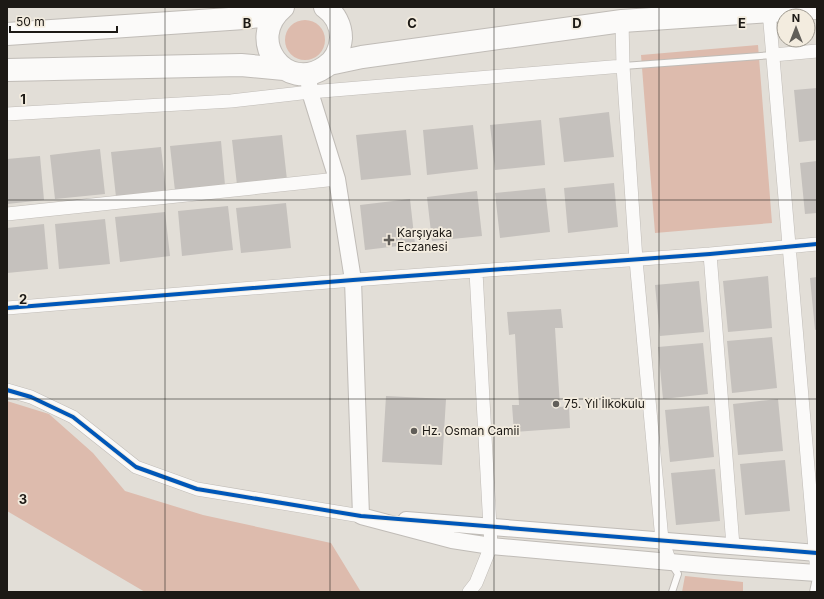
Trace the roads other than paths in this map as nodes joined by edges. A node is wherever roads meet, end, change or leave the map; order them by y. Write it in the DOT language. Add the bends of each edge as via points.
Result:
graph roads {
  1 [pos="325,7"];
  2 [pos="817,8"];
  3 [pos="279,10"];
  4 [pos="769,11"];
  5 [pos="622,21"];
  6 [pos="7,34"];
  7 [pos="817,51"];
  8 [pos="773,55"];
  9 [pos="329,64"];
  10 [pos="623,66"];
  11 [pos="284,69"];
  12 [pos="7,70"];
  13 [pos="309,83"];
  14 [pos="7,114"];
  15 [pos="337,179"];
  16 [pos="7,214"];
  17 [pos="817,244"];
  18 [pos="789,246"];
  19 [pos="710,254"];
  20 [pos="636,260"];
  21 [pos="476,272"];
  22 [pos="353,280"];
  23 [pos="7,308"];
  24 [pos="7,390"];
  25 [pos="361,516"];
  26 [pos="491,527"];
  27 [pos="662,540"];
  28 [pos="491,546"];
  29 [pos="732,546"];
  30 [pos="816,553"];
  31 [pos="670,562"];
  32 [pos="817,573"];
  33 [pos="469,592"];
  34 [pos="672,592"];
  35 [pos="813,592"];
  1 -- 9 [label="highway" via="337,20 341,31 337,55"];
  2 -- 4 [label="highway"];
  3 -- 6 [label="highway" via="236,18"];
  3 -- 11 [label="highway" via="269,25 266,37 275,61"];
  4 -- 5 [label="highway"];
  4 -- 8 [label="street"];
  5 -- 9 [label="highway" via="362,57"];
  5 -- 10 [label="street"];
  7 -- 8 [label="street"];
  8 -- 10 [label="lane"];
  8 -- 18 [label="street"];
  9 -- 13 [label="highway"];
  10 -- 13 [label="street"];
  10 -- 20 [label="street"];
  11 -- 12 [label="highway" via="241,65"];
  11 -- 13 [label="highway" via="296,73"];
  13 -- 14 [label="street" via="230,101"];
  13 -- 15 [label="street"];
  15 -- 16 [label="street"];
  15 -- 22 [label="street"];
  17 -- 18 [label="street"];
  18 -- 19 [label="street"];
  18 -- 30 [label="street"];
  19 -- 20 [label="street"];
  19 -- 29 [label="street"];
  20 -- 21 [label="street"];
  20 -- 27 [label="street"];
  21 -- 22 [label="street"];
  21 -- 26 [label="street"];
  22 -- 23 [label="street"];
  22 -- 25 [label="street"];
  24 -- 25 [label="street" via="31,397 73,417 136,467 197,489"];
  25 -- 26 [label="street"];
  25 -- 28 [label="street" via="452,540"];
  26 -- 27 [label="street"];
  26 -- 28 [label="street"];
  27 -- 29 [label="street"];
  27 -- 31 [label="street"];
  28 -- 31 [label="street"];
  28 -- 33 [label="street" via="476,583"];
  29 -- 30 [label="street"];
  30 -- 32 [label="street"];
  31 -- 32 [label="street"];
  31 -- 34 [label="lane" via="678,574"];
  32 -- 35 [label="lane"];
}
